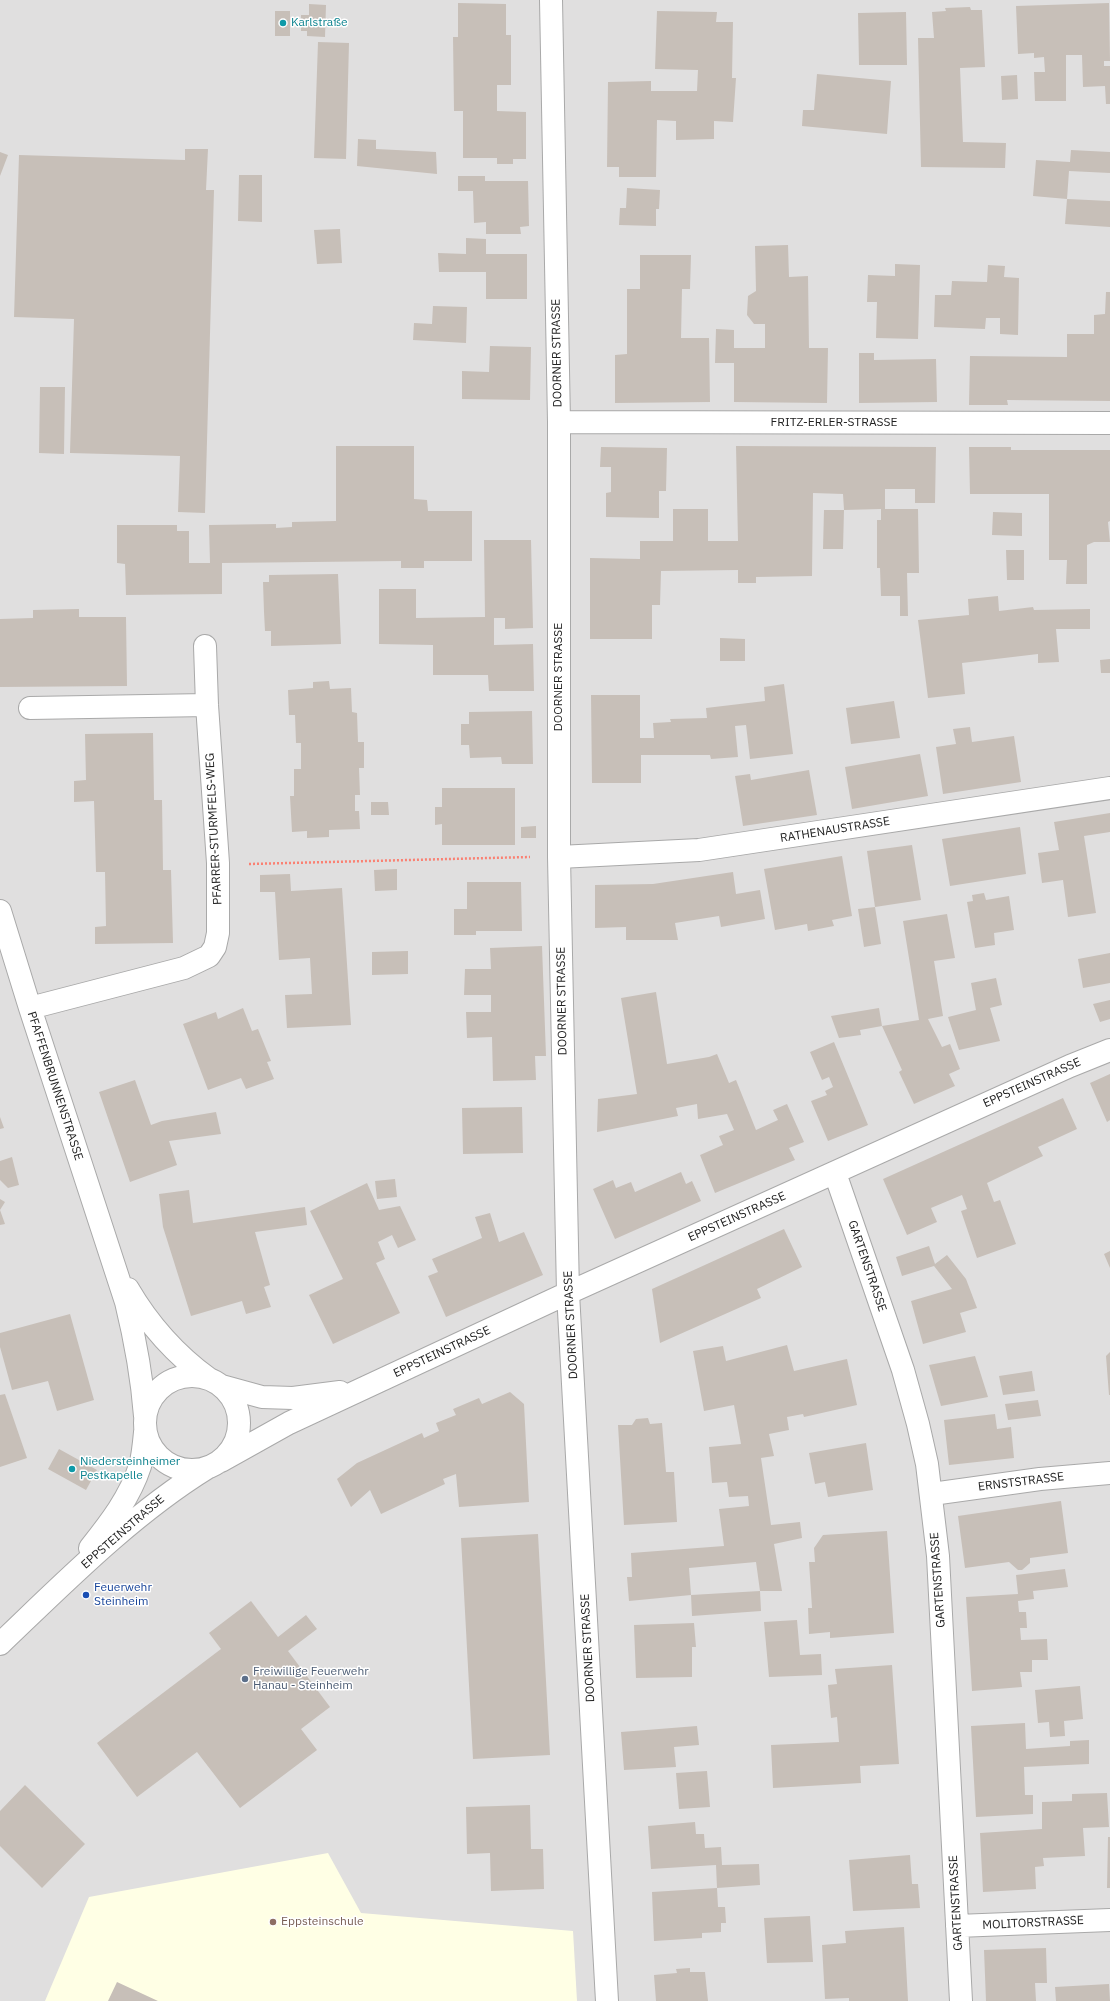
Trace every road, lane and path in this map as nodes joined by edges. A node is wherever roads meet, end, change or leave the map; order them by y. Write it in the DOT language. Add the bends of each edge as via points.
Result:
graph roads {
  1 [pos="551,0"];
  2 [pos="559,422"];
  3 [pos="1110,424"];
  4 [pos="205,646"];
  5 [pos="207,705"];
  6 [pos="30,708"];
  7 [pos="1110,788"];
  8 [pos="559,857"];
  9 [pos="218,864"];
  10 [pos="0,911"];
  11 [pos="30,1008"];
  12 [pos="1110,1050"];
  13 [pos="835,1173"];
  14 [pos="112,1261"];
  15 [pos="568,1292"];
  16 [pos="216,1382"];
  17 [pos="366,1387"];
  18 [pos="145,1424"];
  19 [pos="215,1464"];
  20 [pos="1110,1473"];
  21 [pos="932,1494"];
  22 [pos="61,1587"];
  23 [pos="0,1644"];
  24 [pos="1110,1920"];
  25 [pos="957,1926"];
  26 [pos="607,2001"];
  27 [pos="961,2001"];
  1 -- 2 [label="street, DOORNER STRASSE"];
  2 -- 3 [label="street, FRITZ-ERLER-STRASSE"];
  2 -- 8 [label="street, DOORNER STRASSE"];
  4 -- 5 [label="street, PFARRER-STURMFELS-WEG"];
  5 -- 6 [label="street"];
  5 -- 9 [label="street, PFARRER-STURMFELS-WEG"];
  7 -- 8 [label="street, RATHENAUSTRASSE" via="699,850"];
  8 -- 9 [label="path"];
  8 -- 15 [label="street, DOORNER STRASSE"];
  9 -- 11 [label="street, PFARRER-STURMFELS-WEG" via="218,933 215,947 209,956 184,968"];
  10 -- 11 [label="street, PFAFFENBRUNNENSTRASSE"];
  11 -- 14 [label="street, PFAFFENBRUNNENSTRASSE"];
  12 -- 13 [label="street, EPPSTEINSTRASSE"];
  13 -- 15 [label="street, EPPSTEINSTRASSE"];
  13 -- 21 [label="street, GARTENSTRASSE" via="903,1370 918,1424"];
  14 -- 16 [label="street, PFAFFENBRUNNENSTRASSE" via="134,1299 162,1337 175,1352"];
  14 -- 18 [label="street, PFAFFENBRUNNENSTRASSE" via="134,1336 143,1388"];
  15 -- 17 [label="street, EPPSTEINSTRASSE"];
  15 -- 26 [label="street, DOORNER STRASSE"];
  16 -- 17 [label="street, EPPSTEINSTRASSE" via="262,1397 293,1398"];
  16 -- 18 [label="street" via="197,1376 181,1377 162,1386 152,1398"];
  16 -- 19 [label="street" via="234,1402 239,1417 239,1430 236,1442"];
  17 -- 19 [label="street, EPPSTEINSTRASSE" via="289,1423"];
  18 -- 19 [label="street" via="151,1447 161,1458 177,1468 191,1470"];
  18 -- 22 [label="street, EPPSTEINSTRASSE" via="140,1465 133,1484 122,1505"];
  19 -- 22 [label="street, EPPSTEINSTRASSE" via="176,1488"];
  20 -- 21 [label="street, ERNSTSTRASSE" via="1040,1479"];
  21 -- 25 [label="street, GARTENSTRASSE" via="938,1556"];
  22 -- 23 [label="street, EPPSTEINSTRASSE"];
  24 -- 25 [label="street, MOLITORSTRASSE"];
  25 -- 27 [label="street, GARTENSTRASSE"];
}
